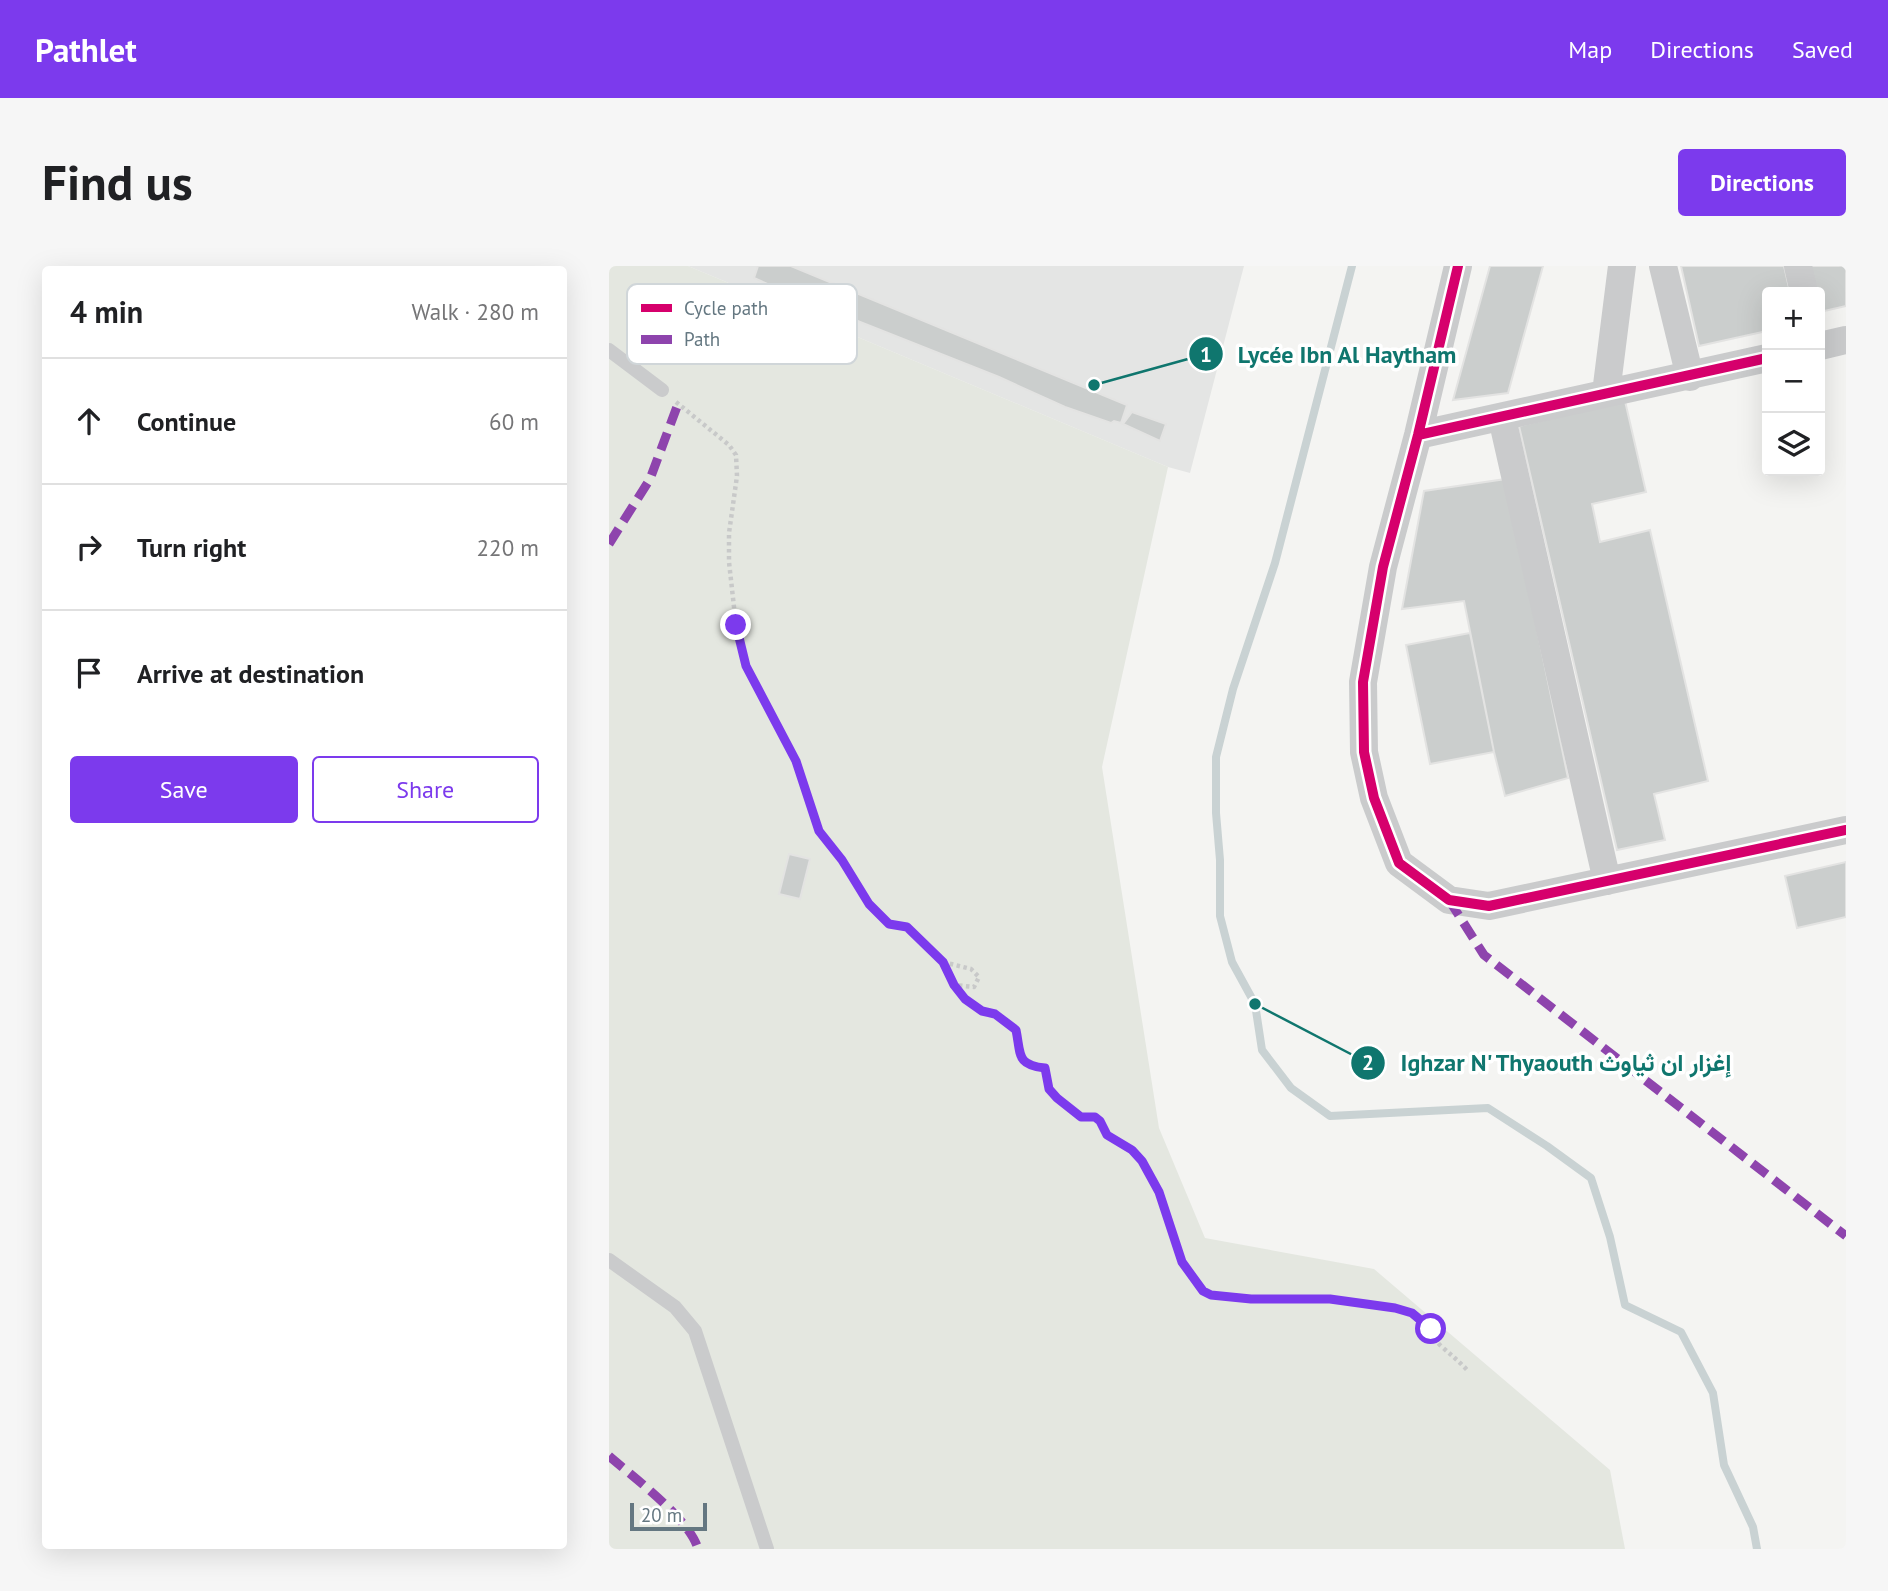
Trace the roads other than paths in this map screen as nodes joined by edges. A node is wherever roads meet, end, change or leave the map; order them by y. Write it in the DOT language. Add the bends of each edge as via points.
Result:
graph roads {
  1 [pos="1458,266"];
  2 [pos="1622,266"];
  3 [pos="1663,266"];
  4 [pos="1798,266"];
  5 [pos="1803,287"];
  6 [pos="1846,340"];
  7 [pos="1825,345"];
  8 [pos="609,350"];
  9 [pos="1762,359"];
  10 [pos="627,364"];
  11 [pos="628,364"];
  12 [pos="1690,377"];
  13 [pos="662,390"];
  14 [pos="1606,393"];
  15 [pos="1502,418"];
  16 [pos="1418,435"];
  17 [pos="1846,831"];
  18 [pos="1607,881"];
  19 [pos="609,1260"];
  20 [pos="767,1549"];
  1 -- 16 [label="street"];
  2 -- 14 [label="street"];
  3 -- 12 [label="street"];
  4 -- 5 [label="street"];
  6 -- 7 [label="street"];
  8 -- 10 [label="lane"];
  9 -- 12 [label="street"];
  11 -- 13 [label="lane"];
  12 -- 14 [label="street"];
  14 -- 15 [label="street"];
  15 -- 16 [label="street"];
  15 -- 18 [label="street"];
  16 -- 18 [label="street" via="1383,567 1363,682 1364,752 1374,798 1399,863 1449,900 1489,906"];
  17 -- 18 [label="street"];
  19 -- 20 [label="lane" via="675,1307 695,1331"];
}
